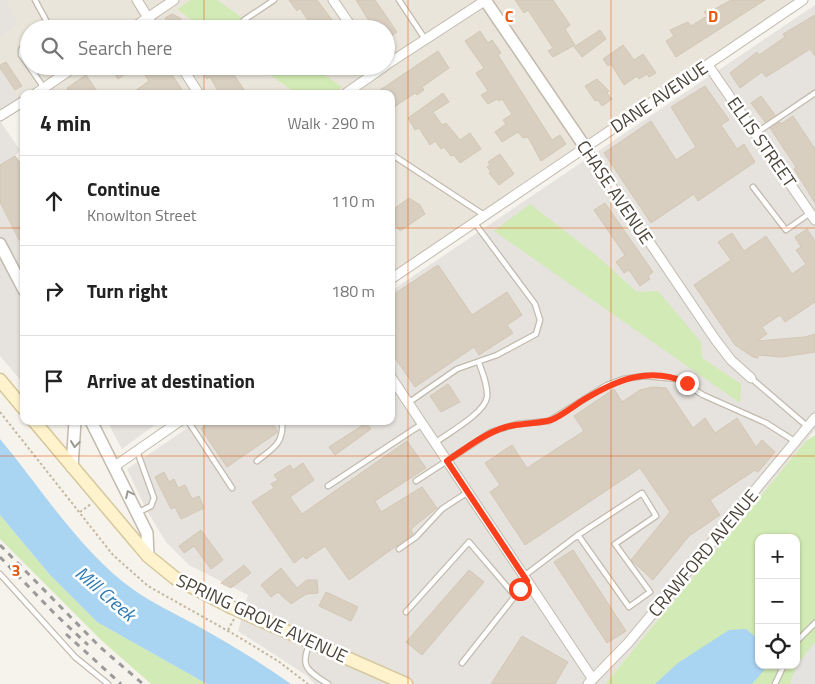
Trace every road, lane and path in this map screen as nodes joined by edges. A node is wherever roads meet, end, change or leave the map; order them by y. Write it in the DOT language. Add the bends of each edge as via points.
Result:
graph roads {
  1 [pos="35,0"];
  2 [pos="138,0"];
  3 [pos="174,0"];
  4 [pos="274,0"];
  5 [pos="334,0"];
  6 [pos="399,0"];
  7 [pos="485,0"];
  8 [pos="803,0"];
  9 [pos="148,18"];
  10 [pos="46,20"];
  11 [pos="145,20"];
  12 [pos="244,20"];
  13 [pos="347,20"];
  14 [pos="426,40"];
  15 [pos="395,59"];
  16 [pos="708,65"];
  17 [pos="32,75"];
  18 [pos="63,75"];
  19 [pos="187,75"];
  20 [pos="371,75"];
  21 [pos="38,90"];
  22 [pos="42,90"];
  23 [pos="196,90"];
  24 [pos="350,90"];
  25 [pos="815,93"];
  26 [pos="20,104"];
  27 [pos="0,116"];
  28 [pos="756,133"];
  29 [pos="585,147"];
  30 [pos="395,156"];
  31 [pos="753,187"];
  32 [pos="485,215"];
  33 [pos="813,217"];
  34 [pos="474,222"];
  35 [pos="0,244"];
  36 [pos="395,276"];
  37 [pos="20,282"];
  38 [pos="479,363"];
  39 [pos="751,378"];
  40 [pos="0,380"];
  41 [pos="395,384"];
  42 [pos="20,403"];
  43 [pos="408,403"];
  44 [pos="815,418"];
  45 [pos="422,424"];
  46 [pos="37,425"];
  47 [pos="75,425"];
  48 [pos="93,425"];
  49 [pos="174,425"];
  50 [pos="191,425"];
  51 [pos="282,425"];
  52 [pos="808,427"];
  53 [pos="796,442"];
  54 [pos="435,443"];
  55 [pos="137,451"];
  56 [pos="257,461"];
  57 [pos="447,461"];
  58 [pos="115,466"];
  59 [pos="72,467"];
  60 [pos="416,481"];
  61 [pos="328,486"];
  62 [pos="232,488"];
  63 [pos="468,492"];
  64 [pos="138,513"];
  65 [pos="578,535"];
  66 [pos="399,549"];
  67 [pos="148,556"];
  68 [pos="0,574"];
  69 [pos="526,578"];
  70 [pos="515,596"];
  71 [pos="406,612"];
  72 [pos="815,623"];
  73 [pos="800,638"];
  74 [pos="310,642"];
  75 [pos="462,663"];
  76 [pos="782,669"];
  77 [pos="590,681"];
  78 [pos="108,684"];
  79 [pos="328,684"];
  80 [pos="406,684"];
  81 [pos="775,684"];
  1 -- 10 [label="lane"];
  2 -- 9 [label="street"];
  3 -- 9 [label="street"];
  4 -- 12 [label="lane"];
  5 -- 13 [label="street"];
  6 -- 14 [label="lane"];
  7 -- 14 [label="street"];
  7 -- 29 [label="street, CHASE AVENUE"];
  8 -- 16 [label="street, DANE AVENUE"];
  9 -- 11 [label="street"];
  14 -- 15 [label="street"];
  16 -- 28 [label="street, ELLIS STREET"];
  16 -- 29 [label="street, DANE AVENUE"];
  17 -- 21 [label="lane"];
  18 -- 22 [label="street"];
  19 -- 23 [label="street"];
  20 -- 24 [label="street"];
  25 -- 28 [label="lane"];
  26 -- 27 [label="street"];
  28 -- 33 [label="street, ELLIS STREET"];
  29 -- 32 [label="street, DANE AVENUE"];
  29 -- 39 [label="street, CHASE AVENUE" via="715,339"];
  30 -- 32 [label="lane"];
  31 -- 33 [label="lane" via="786,230"];
  32 -- 34 [label="street, DANE AVENUE"];
  34 -- 36 [label="street, DANE AVENUE"];
  34 -- 38 [label="lane" via="535,304 540,320 536,334"];
  35 -- 37 [label="street"];
  38 -- 43 [label="lane" via="457,369"];
  38 -- 54 [label="lane" via="487,400 481,410"];
  39 -- 52 [label="lane"];
  40 -- 42 [label="main road"];
  41 -- 43 [label="street"];
  43 -- 45 [label="street"];
  44 -- 52 [label="street, CRAWFORD AVENUE"];
  45 -- 54 [label="street"];
  45 -- 61 [label="lane"];
  46 -- 59 [label="main road, SPRING GROVE AVENUE"];
  47 -- 59 [label="street, one-way"];
  48 -- 58 [label="street"];
  49 -- 55 [label="street"];
  50 -- 62 [label="lane"];
  51 -- 56 [label="lane" via="283,435 276,446"];
  52 -- 53 [label="street, CRAWFORD AVENUE"];
  53 -- 57 [label="lane" via="766,423 718,403 678,379 645,376 607,385 549,421 517,424 492,432"];
  53 -- 77 [label="street, CRAWFORD AVENUE" via="628,644"];
  54 -- 57 [label="street"];
  55 -- 58 [label="street"];
  55 -- 64 [label="lane" via="154,498 151,506"];
  57 -- 60 [label="lane"];
  57 -- 63 [label="street"];
  64 -- 58 [label="street, one-way"];
  59 -- 67 [label="main road, SPRING GROVE AVENUE"];
  63 -- 66 [label="lane" via="442,509 416,537"];
  63 -- 69 [label="street"];
  64 -- 67 [label="street" via="147,533"];
  65 -- 65 [label="lane" via="629,607 650,592 615,544 656,516 642,493"];
  65 -- 69 [label="lane"];
  67 -- 74 [label="main road, SPRING GROVE AVENUE" via="197,591"];
  68 -- 78 [label="lane" via="75,657"];
  69 -- 70 [label="lane"];
  69 -- 77 [label="street"];
  70 -- 71 [label="lane" via="469,542"];
  70 -- 75 [label="lane"];
  72 -- 73 [label="lane"];
  74 -- 79 [label="lane" via="304,662 314,675"];
  74 -- 80 [label="main road, SPRING GROVE AVENUE"];
  76 -- 81 [label="lane"];
}
